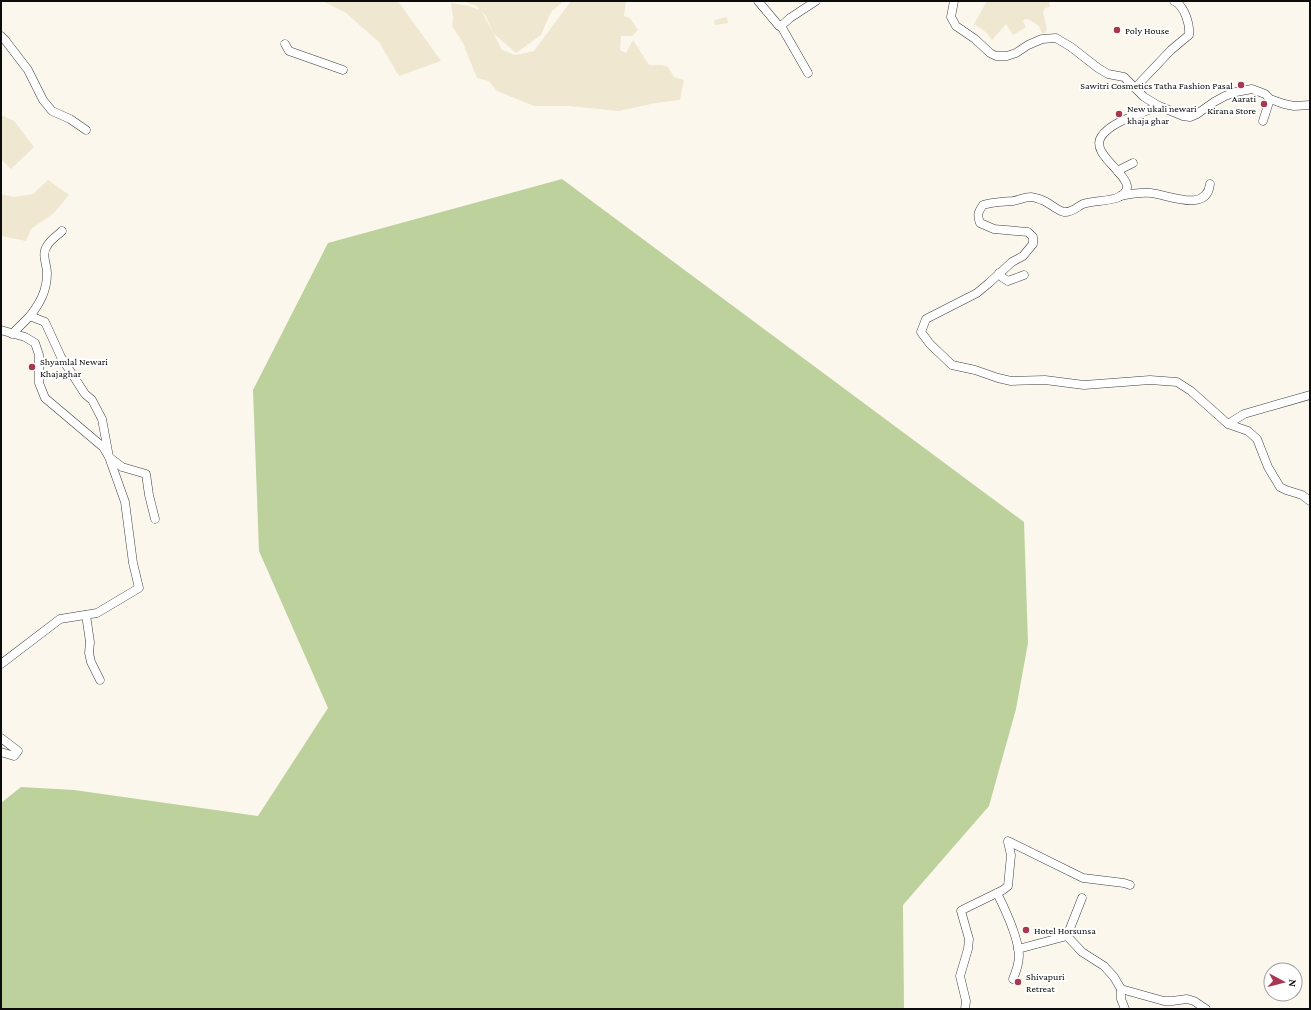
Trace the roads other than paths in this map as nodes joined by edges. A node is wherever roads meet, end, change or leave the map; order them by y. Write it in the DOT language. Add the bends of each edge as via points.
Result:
graph roads {
  1 [pos="758,1"];
  2 [pos="816,1"];
  3 [pos="954,1"];
  4 [pos="1174,1"];
  5 [pos="781,26"];
  6 [pos="1,36"];
  7 [pos="286,44"];
  8 [pos="343,70"];
  9 [pos="808,73"];
  10 [pos="1135,88"];
  11 [pos="1270,99"];
  12 [pos="1310,105"];
  13 [pos="1159,106"];
  14 [pos="1263,121"];
  15 [pos="86,130"];
  16 [pos="1133,163"];
  17 [pos="1118,172"];
  18 [pos="1210,184"];
  19 [pos="1120,196"];
  20 [pos="62,231"];
  21 [pos="999,273"];
  22 [pos="1024,275"];
  23 [pos="30,316"];
  24 [pos="1,330"];
  25 [pos="12,334"];
  26 [pos="1310,395"];
  27 [pos="1228,424"];
  28 [pos="109,457"];
  29 [pos="1310,501"];
  30 [pos="155,519"];
  31 [pos="86,615"];
  32 [pos="1,664"];
  33 [pos="100,680"];
  34 [pos="1,738"];
  35 [pos="1,752"];
  36 [pos="1130,885"];
  37 [pos="997,893"];
  38 [pos="1082,898"];
  39 [pos="1067,936"];
  40 [pos="1018,949"];
  41 [pos="1013,979"];
  42 [pos="1121,989"];
  43 [pos="964,1009"];
  44 [pos="1125,1009"];
  45 [pos="1206,1009"];
  1 -- 5 [label="street"];
  2 -- 5 [label="street"];
  3 -- 10 [label="street" via="951,17 956,26 996,56 1016,53 1042,39 1056,38 1108,74 1124,77"];
  4 -- 10 [label="street" via="1178,3 1187,19 1189,36 1171,50"];
  5 -- 9 [label="street"];
  6 -- 15 [label="street" via="28,70 43,100 52,111"];
  7 -- 8 [label="street" via="289,50"];
  10 -- 13 [label="street"];
  11 -- 12 [label="street" via="1294,106"];
  11 -- 13 [label="street" via="1252,89 1236,92 1190,117"];
  11 -- 14 [label="street"];
  13 -- 17 [label="street" via="1114,125 1101,137 1100,147 1106,159"];
  16 -- 17 [label="street"];
  17 -- 19 [label="street" via="1127,183"];
  18 -- 19 [label="street" via="1206,196 1197,201 1152,193"];
  19 -- 21 [label="street" via="1083,204 1064,212 1044,200 1032,197 983,205 978,213 980,224 994,229 1028,232 1033,237 1033,244 1023,256"];
  20 -- 23 [label="street" via="47,245 44,255 47,273 44,295"];
  21 -- 22 [label="street" via="1008,281"];
  21 -- 27 [label="street" via="977,293 926,319 921,332 952,365 1011,381 1045,380 1084,385 1150,380 1177,382"];
  23 -- 25 [label="street"];
  23 -- 28 [label="street" via="45,322 61,357 92,400 102,419"];
  24 -- 25 [label="street"];
  25 -- 28 [label="street" via="25,337 34,343 39,355 39,383 45,398 103,446"];
  26 -- 27 [label="street" via="1244,414"];
  27 -- 29 [label="street" via="1248,431 1257,439 1268,468 1280,487 1302,495"];
  28 -- 30 [label="street" via="122,467 146,474 148,495"];
  28 -- 31 [label="street" via="125,502 139,588 97,613"];
  31 -- 32 [label="street" via="60,619"];
  31 -- 33 [label="street" via="89,653"];
  34 -- 35 [label="street" via="18,751 14,756"];
  36 -- 37 [label="street" via="1083,878 1008,841 1012,855 1008,886"];
  37 -- 40 [label="street"];
  37 -- 43 [label="street" via="961,911 969,939 960,976 966,1001"];
  38 -- 39 [label="street"];
  39 -- 40 [label="street"];
  39 -- 42 [label="street" via="1082,952 1104,966"];
  40 -- 41 [label="street" via="1018,962"];
  42 -- 44 [label="street"];
  42 -- 45 [label="street" via="1164,1001 1187,999"];
}
